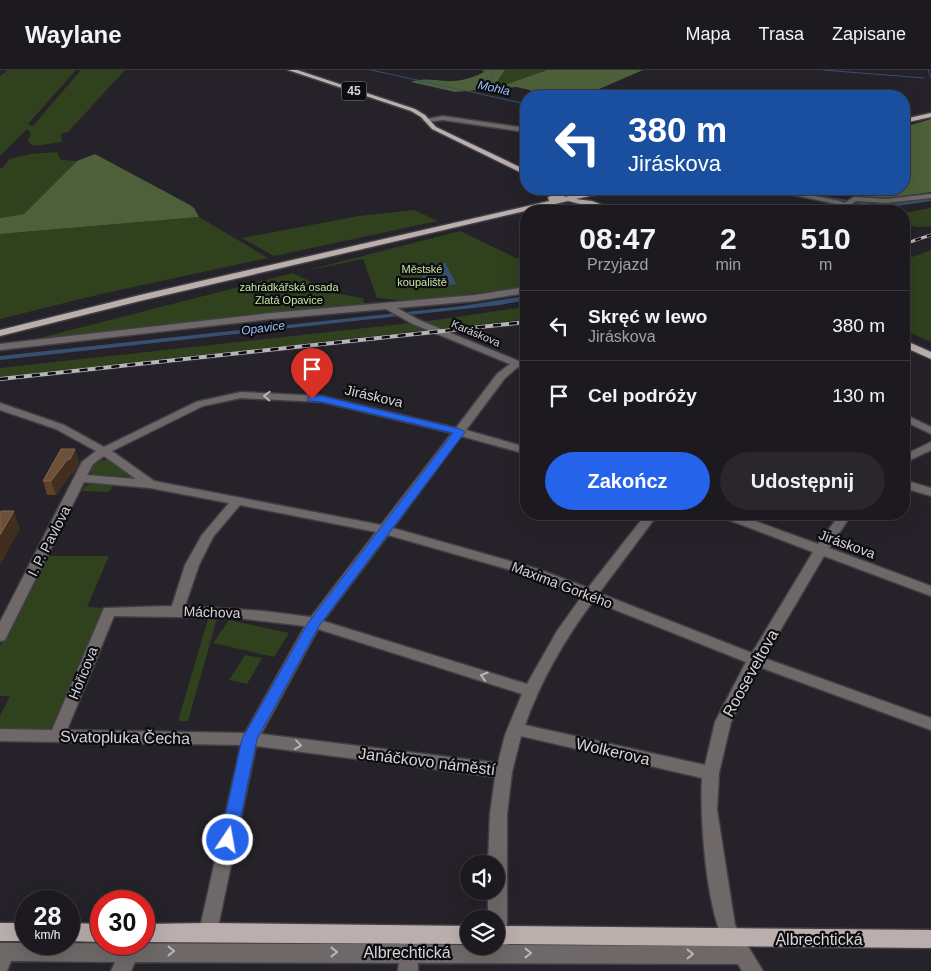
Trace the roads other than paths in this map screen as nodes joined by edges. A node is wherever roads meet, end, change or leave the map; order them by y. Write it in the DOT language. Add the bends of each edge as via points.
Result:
graph roads {
  1 [pos="291,70"];
  2 [pos="931,115"];
  3 [pos="426,120"];
  4 [pos="910,120"];
  5 [pos="520,129"];
  6 [pos="520,170"];
  7 [pos="561,195"];
  8 [pos="583,195"];
  9 [pos="601,195"];
  10 [pos="804,195"];
  11 [pos="578,196"];
  12 [pos="931,196"];
  13 [pos="850,203"];
  14 [pos="530,205"];
  15 [pos="539,205"];
  16 [pos="549,205"];
  17 [pos="598,205"];
  18 [pos="600,205"];
  19 [pos="604,205"];
  20 [pos="840,205"];
  21 [pos="520,208"];
  22 [pos="520,209"];
  23 [pos="520,211"];
  24 [pos="486,217"];
  25 [pos="520,291"];
  26 [pos="389,307"];
  27 [pos="3,332"];
  28 [pos="910,346"];
  29 [pos="0,347"];
  30 [pos="931,356"];
  31 [pos="520,365"];
  32 [pos="520,366"];
  33 [pos="0,406"];
  34 [pos="910,420"];
  35 [pos="931,431"];
  36 [pos="460,432"];
  37 [pos="931,445"];
  38 [pos="520,449"];
  39 [pos="104,450"];
  40 [pos="910,457"];
  41 [pos="81,478"];
  42 [pos="150,484"];
  43 [pos="910,486"];
  44 [pos="931,492"];
  45 [pos="238,500"];
  46 [pos="647,520"];
  47 [pos="741,520"];
  48 [pos="842,520"];
  49 [pos="386,530"];
  50 [pos="821,550"];
  51 [pos="931,591"];
  52 [pos="590,595"];
  53 [pos="109,611"];
  54 [pos="177,611"];
  55 [pos="314,623"];
  56 [pos="0,636"];
  57 [pos="755,660"];
  58 [pos="530,691"];
  59 [pos="931,724"];
  60 [pos="516,729"];
  61 [pos="0,735"];
  62 [pos="57,736"];
  63 [pos="250,739"];
  64 [pos="504,771"];
  65 [pos="711,773"];
  66 [pos="497,910"];
  67 [pos="0,932"];
  68 [pos="15,932"];
  69 [pos="208,932"];
  70 [pos="155,933"];
  71 [pos="460,938"];
  72 [pos="732,938"];
  73 [pos="931,939"];
  74 [pos="505,941"];
  75 [pos="505,941"];
  76 [pos="460,946"];
  77 [pos="155,947"];
  78 [pos="90,950"];
  79 [pos="409,953"];
  80 [pos="128,955"];
  81 [pos="743,955"];
  82 [pos="2,956"];
  83 [pos="121,971"];
  84 [pos="754,971"];
  1 -- 3 [label="main road, 45" via="417,112"];
  2 -- 4 [label="main road"];
  3 -- 5 [label="street" via="443,118"];
  3 -- 6 [label="main road, 45" via="434,128"];
  7 -- 14 [label="main road"];
  8 -- 11 [label="main road"];
  9 -- 19 [label="main road" via="594,197"];
  10 -- 13 [label="street"];
  11 -- 15 [label="main road"];
  11 -- 18 [label="main road"];
  12 -- 13 [label="street"];
  13 -- 20 [label="street"];
  16 -- 17 [label="main road" via="570,201"];
  21 -- 24 [label="main road"];
  22 -- 24 [label="main road"];
  23 -- 24 [label="main road"];
  24 -- 27 [label="main road"];
  25 -- 26 [label="street"];
  26 -- 29 [label="street"];
  26 -- 31 [label="street, Karáskova" via="416,322"];
  28 -- 30 [label="main road"];
  32 -- 36 [label="street" via="500,376"];
  33 -- 39 [label="street, Maxima Gorkého" via="60,427"];
  34 -- 35 [label="street"];
  36 -- 38 [label="street, Jiráskova"];
  36 -- 39 [label="street, Jiráskova, one-way" via="322,399 241,394 200,404"];
  36 -- 49 [label="street"];
  37 -- 40 [label="street"];
  39 -- 41 [label="street, I. P. Pavlova" via="88,462"];
  39 -- 42 [label="street, Maxima Gorkého"];
  41 -- 42 [label="street, Maxima Gorkého"];
  41 -- 56 [label="street, I. P. Pavlova"];
  42 -- 45 [label="street, Maxima Gorkého"];
  43 -- 44 [label="street"];
  45 -- 49 [label="street, Maxima Gorkého"];
  45 -- 54 [label="street" via="208,535 192,565"];
  46 -- 52 [label="street, Janáčkovo náměstí"];
  47 -- 50 [label="street, Jiráskova"];
  48 -- 50 [label="street, Rooseveltova"];
  49 -- 52 [label="street, Maxima Gorkého" via="533,572"];
  49 -- 55 [label="street"];
  50 -- 51 [label="street, Jiráskova"];
  50 -- 57 [label="street, Rooseveltova"];
  52 -- 57 [label="street, Maxima Gorkého"];
  52 -- 58 [label="street, Janáčkovo náměstí" via="554,647"];
  53 -- 54 [label="street, Máchova"];
  53 -- 62 [label="street, Hořicova"];
  54 -- 55 [label="street, Máchova" via="238,613"];
  58 -- 55 [label="street, one-way"];
  55 -- 63 [label="street"];
  57 -- 59 [label="street, Maxima Gorkého"];
  57 -- 65 [label="street, Rooseveltova" via="723,722"];
  58 -- 60 [label="street, Janáčkovo náměstí"];
  60 -- 64 [label="street, Janáčkovo náměstí"];
  60 -- 65 [label="street, Wolkerova"];
  61 -- 62 [label="street, Svatopluka Čecha"];
  62 -- 63 [label="street, Svatopluka Čecha"];
  63 -- 64 [label="street, Janáčkovo náměstí, one-way"];
  63 -- 69 [label="street"];
  64 -- 66 [label="street" via="497,835"];
  65 -- 72 [label="street, Rooseveltova" via="709,810 726,926"];
  67 -- 68 [label="main road"];
  69 -- 70 [label="main road, Albrechtická"];
  69 -- 79 [label="main road, Albrechtická"];
  71 -- 79 [label="main road, Albrechtická"];
  72 -- 73 [label="main road, Albrechtická"];
  72 -- 74 [label="main road, Albrechtická"];
  72 -- 81 [label="street, Rooseveltova"];
  75 -- 81 [label="street, Albrechtická, one-way"];
  76 -- 79 [label="street, Albrechtická"];
  77 -- 79 [label="street, Albrechtická, one-way"];
  78 -- 82 [label="street, Albrechtická"];
  80 -- 83 [label="street"];
  81 -- 84 [label="street, Rooseveltova"];
}
